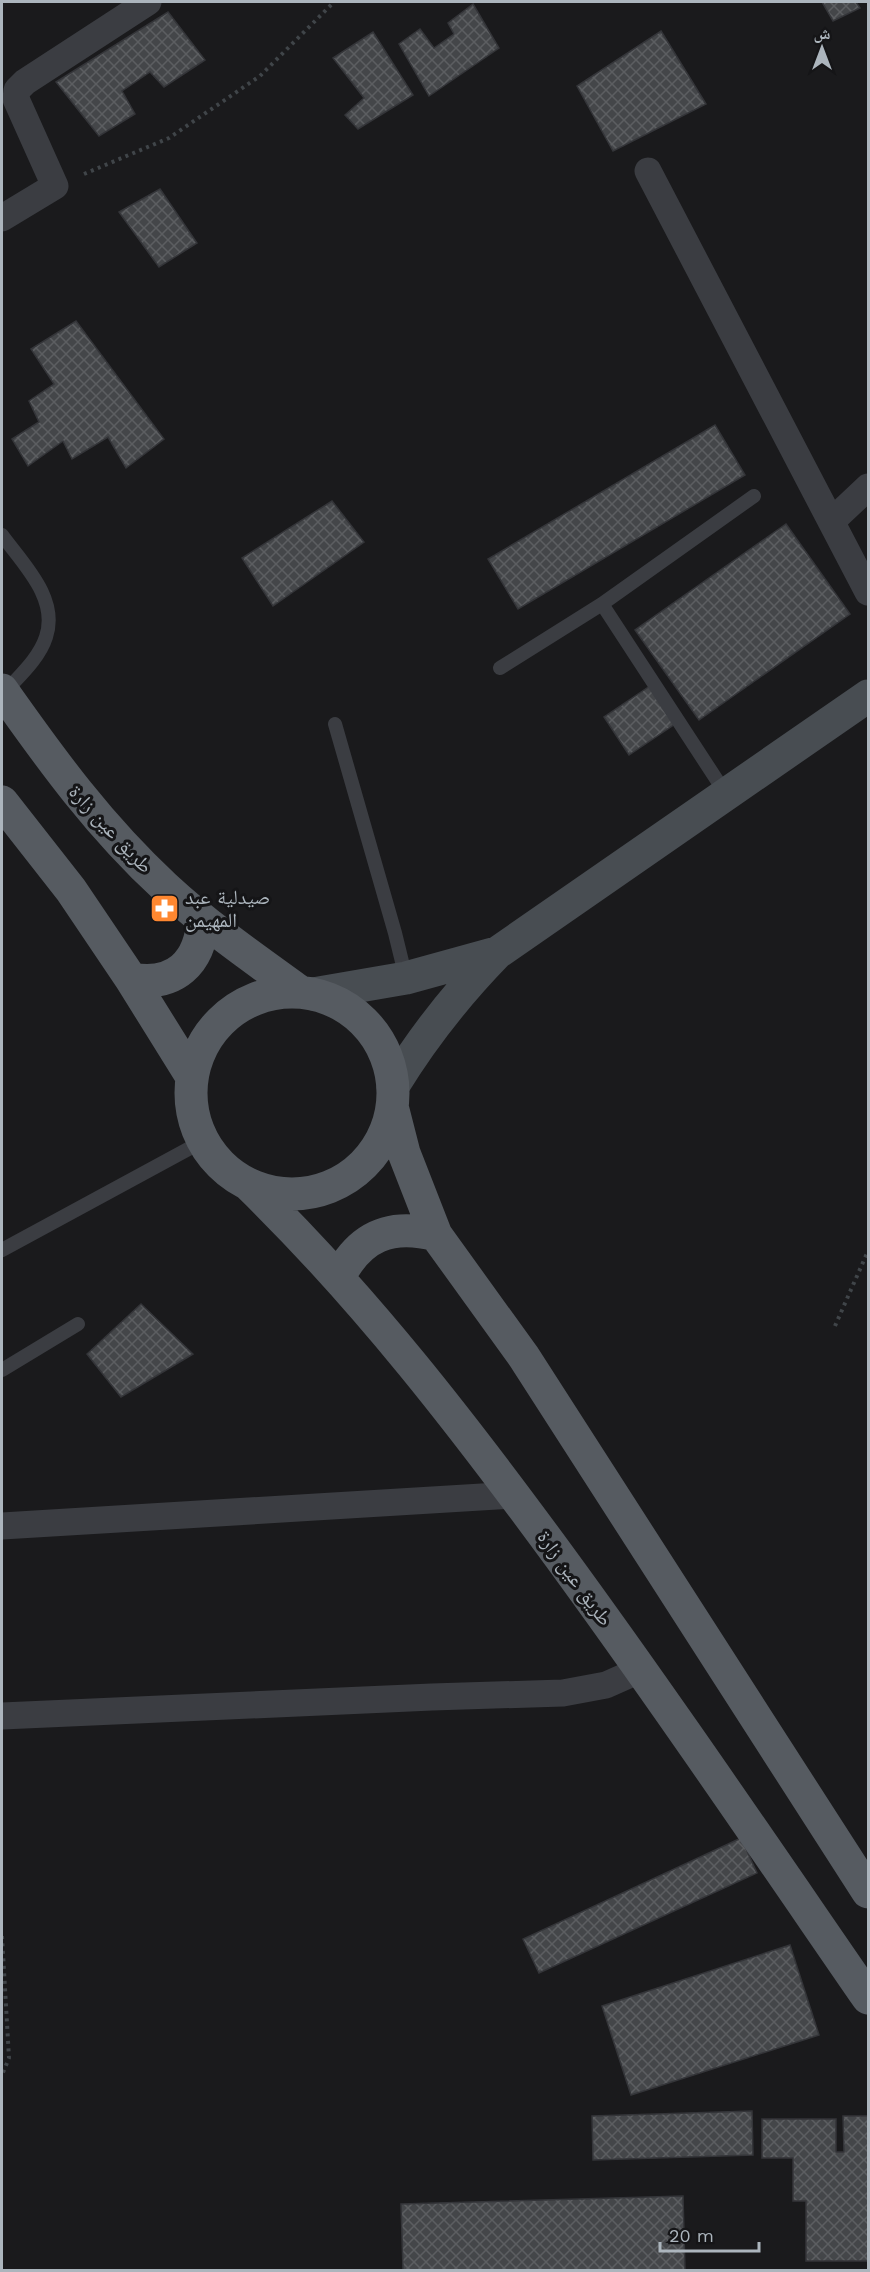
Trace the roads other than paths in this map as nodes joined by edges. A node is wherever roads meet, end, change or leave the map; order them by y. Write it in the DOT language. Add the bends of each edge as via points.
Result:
graph roads {
  1 [pos="148,2"];
  2 [pos="648,171"];
  3 [pos="2,218"];
  4 [pos="868,487"];
  5 [pos="754,496"];
  6 [pos="831,521"];
  7 [pos="2,535"];
  8 [pos="868,592"];
  9 [pos="602,604"];
  10 [pos="500,668"];
  11 [pos="3,691"];
  12 [pos="868,696"];
  13 [pos="335,724"];
  14 [pos="727,796"];
  15 [pos="2,802"];
  16 [pos="203,920"];
  17 [pos="497,953"];
  18 [pos="406,978"];
  19 [pos="131,979"];
  20 [pos="306,993"];
  21 [pos="192,1077"];
  22 [pos="393,1098"];
  23 [pos="203,1141"];
  24 [pos="249,1185"];
  25 [pos="436,1235"];
  26 [pos="2,1250"];
  27 [pos="339,1277"];
  28 [pos="78,1324"];
  29 [pos="2,1370"];
  30 [pos="514,1495"];
  31 [pos="2,1526"];
  32 [pos="642,1669"];
  33 [pos="2,1716"];
  34 [pos="868,1892"];
  35 [pos="868,1998"];
  1 -- 3 [label="street" via="17,90 16,99 55,186"];
  2 -- 6 [label="street"];
  4 -- 6 [label="street"];
  5 -- 9 [label="lane"];
  6 -- 8 [label="street"];
  7 -- 11 [label="lane" via="46,599 50,619 36,656"];
  9 -- 10 [label="lane"];
  9 -- 14 [label="lane"];
  11 -- 16 [label="main road, طريق عين زارة" via="91,810 165,887"];
  12 -- 14 [label="main road"];
  13 -- 18 [label="lane"];
  14 -- 17 [label="main road"];
  15 -- 19 [label="main road" via="71,890"];
  16 -- 19 [label="main road" via="197,951 176,974 147,982"];
  16 -- 20 [label="main road, طريق عين زارة"];
  17 -- 18 [label="main road"];
  17 -- 22 [label="main road" via="467,983 415,1050"];
  18 -- 20 [label="main road"];
  19 -- 21 [label="main road"];
  20 -- 21 [label="main road" via="273,994 250,1001 229,1014 199,1053"];
  20 -- 22 [label="main road" via="352,1011 368,1026 390,1064"];
  21 -- 23 [label="main road" via="194,1120"];
  22 -- 24 [label="main road" via="386,1133 359,1170 318,1191 271,1192"];
  22 -- 25 [label="main road" via="404,1153"];
  23 -- 24 [label="main road" via="223,1166"];
  23 -- 26 [label="lane"];
  24 -- 27 [label="main road, طريق عين زارة"];
  25 -- 27 [label="main road" via="402,1230 386,1233 357,1250"];
  25 -- 34 [label="main road" via="524,1357"];
  27 -- 30 [label="main road, طريق عين زارة"];
  28 -- 29 [label="lane"];
  30 -- 31 [label="street"];
  30 -- 32 [label="main road, طريق عين زارة"];
  32 -- 33 [label="street" via="606,1685 563,1693"];
  32 -- 35 [label="main road, طريق عين زارة"];
}
